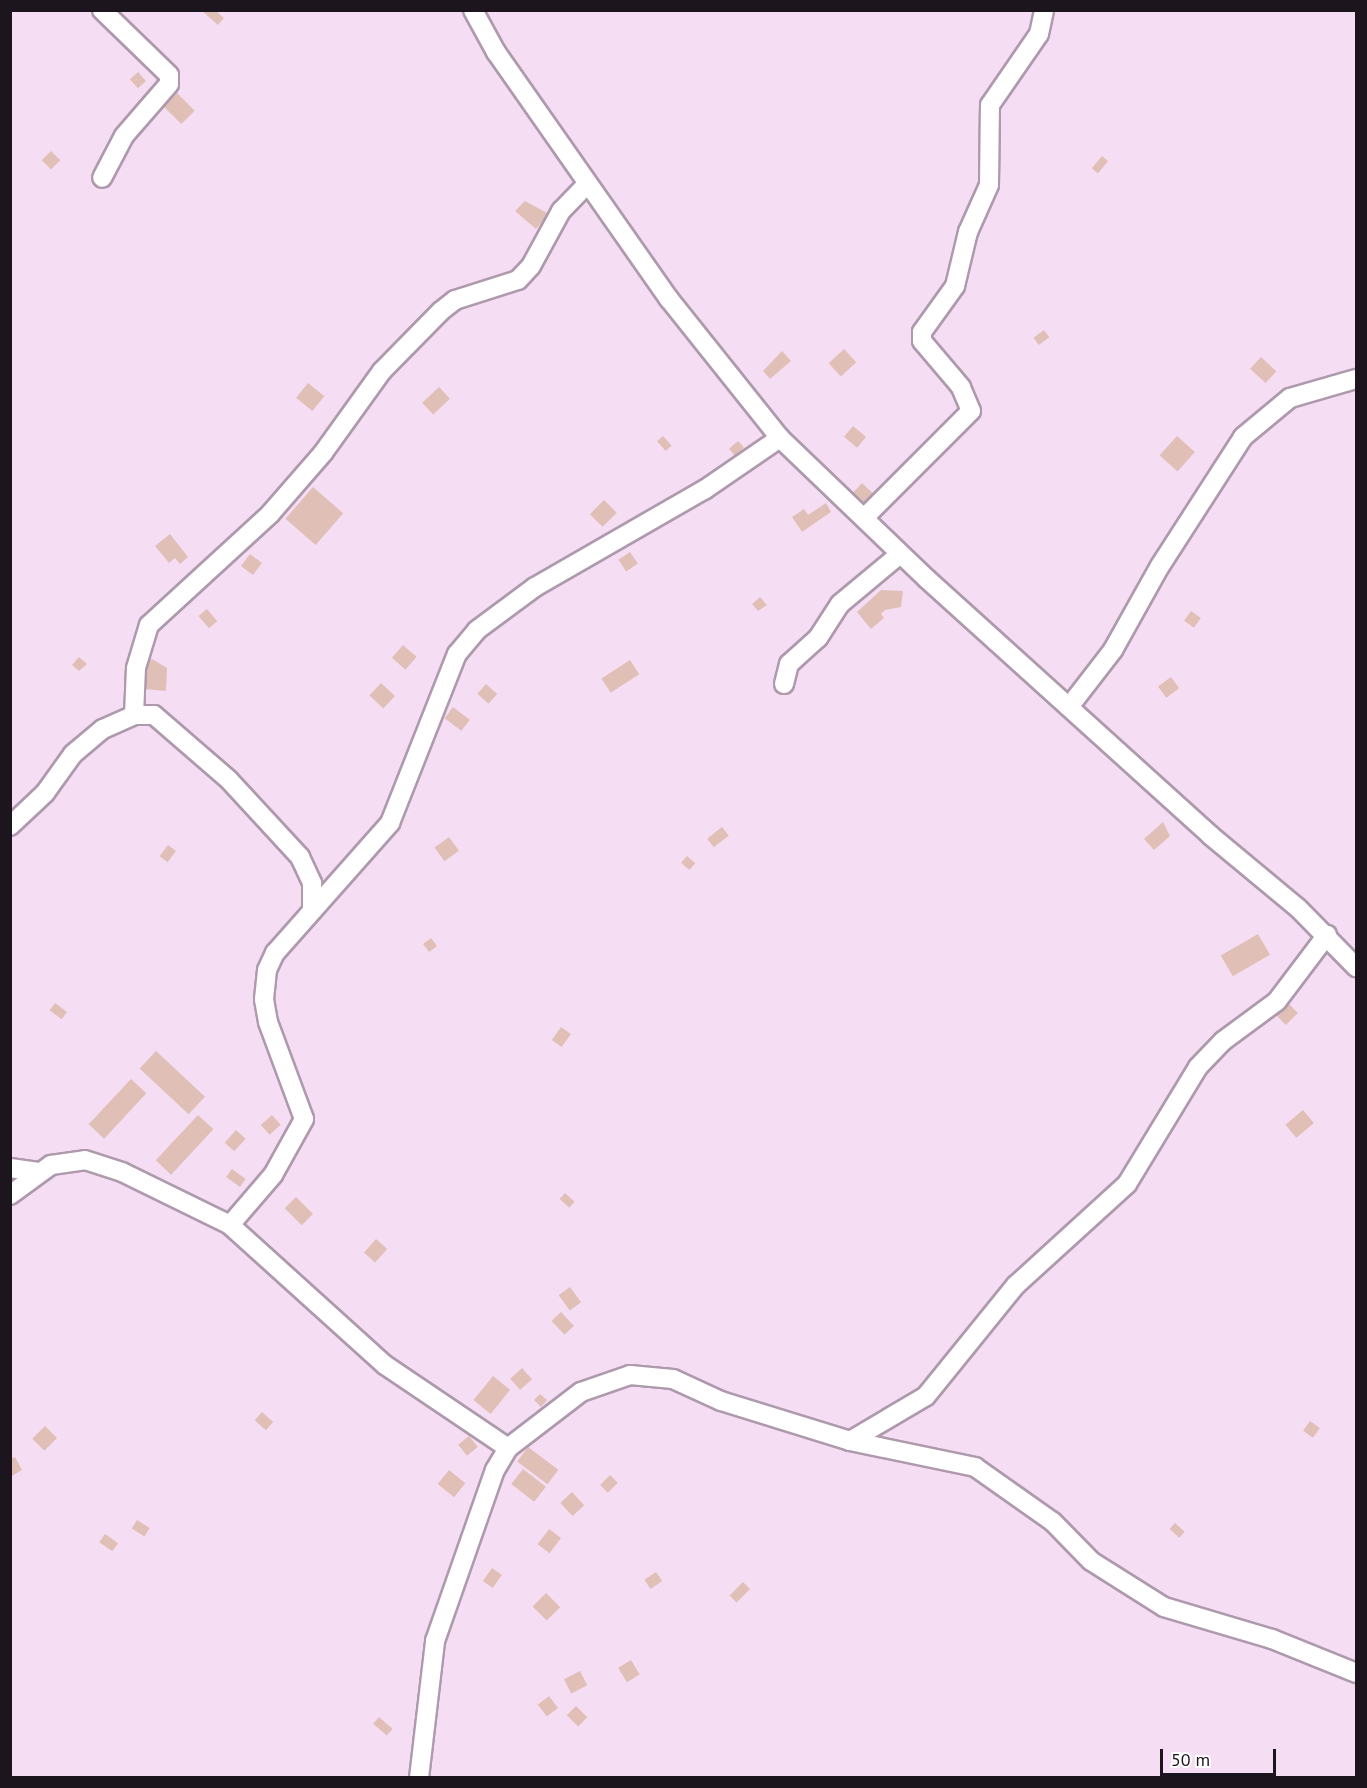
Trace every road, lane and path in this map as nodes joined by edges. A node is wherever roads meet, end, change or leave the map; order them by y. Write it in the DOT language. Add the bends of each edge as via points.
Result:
graph roads {
  1 [pos="102,10"];
  2 [pos="473,10"];
  3 [pos="1044,10"];
  4 [pos="102,178"];
  5 [pos="587,184"];
  6 [pos="1356,380"];
  7 [pos="780,438"];
  8 [pos="864,518"];
  9 [pos="900,554"];
  10 [pos="784,684"];
  11 [pos="1068,707"];
  12 [pos="134,715"];
  13 [pos="10,826"];
  14 [pos="312,909"];
  15 [pos="1327,935"];
  16 [pos="1356,967"];
  17 [pos="10,1168"];
  18 [pos="37,1172"];
  19 [pos="10,1173"];
  20 [pos="12,1193"];
  21 [pos="230,1225"];
  22 [pos="850,1441"];
  23 [pos="508,1448"];
  24 [pos="1356,1673"];
  25 [pos="419,1778"];
  1 -- 4 [label="street" via="169,75 169,84 124,136"];
  2 -- 5 [label="street"];
  3 -- 8 [label="street" via="1039,34 990,105 989,184 968,232 955,286 922,332 922,341 961,387 971,411"];
  5 -- 7 [label="street" via="669,299"];
  5 -- 12 [label="street" via="561,211 525,273 494,290 455,300 441,311 382,371 297,485 150,625 136,668"];
  6 -- 11 [label="street" via="1290,398 1243,437 1113,650"];
  7 -- 8 [label="street"];
  7 -- 14 [label="street" via="704,490 536,587 477,630 445,678 390,823"];
  8 -- 9 [label="street"];
  9 -- 10 [label="street" via="840,604 818,638 789,664"];
  9 -- 11 [label="street"];
  11 -- 15 [label="street"];
  12 -- 13 [label="street" via="117,720 73,754 45,793"];
  12 -- 14 [label="street" via="154,715 173,728 286,841 309,870"];
  14 -- 21 [label="street" via="275,953 264,999 280,1063 299,1096 304,1119 273,1175"];
  15 -- 16 [label="street"];
  15 -- 22 [label="street" via="1277,1001 1223,1041 1198,1067 1127,1184 1016,1285 926,1396"];
  17 -- 18 [label="street"];
  18 -- 20 [label="street"];
  18 -- 21 [label="street" via="65,1160 85,1160 122,1172"];
  19 -- 20 [label="street"];
  21 -- 23 [label="street" via="386,1365"];
  22 -- 23 [label="street" via="721,1401 673,1379 630,1374 581,1392"];
  22 -- 24 [label="street" via="975,1467 1053,1522 1091,1561 1164,1607 1272,1640"];
  23 -- 25 [label="street" via="495,1470 435,1641"];
}
